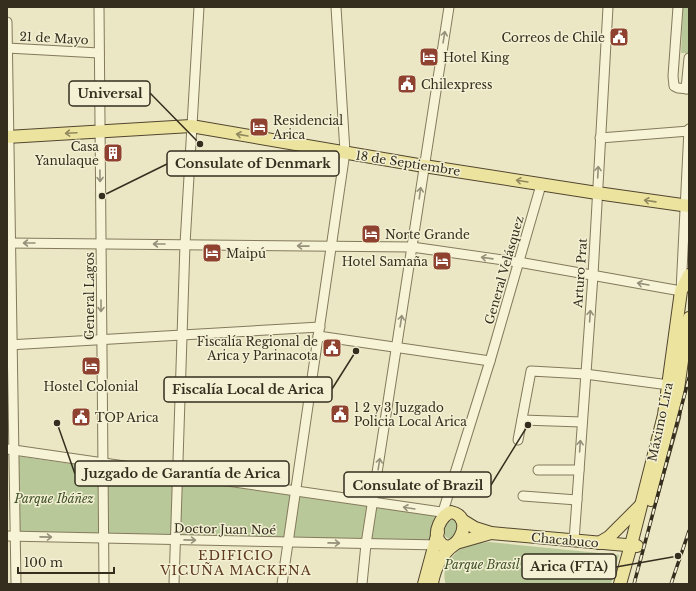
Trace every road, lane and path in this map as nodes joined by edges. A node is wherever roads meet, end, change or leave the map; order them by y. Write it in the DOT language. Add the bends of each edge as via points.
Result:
graph roads {
  1 [pos="99,7"];
  2 [pos="198,7"];
  3 [pos="336,7"];
  4 [pos="449,7"];
  5 [pos="608,7"];
  6 [pos="678,7"];
  7 [pos="7,22"];
  8 [pos="7,48"];
  9 [pos="99,53"];
  10 [pos="689,58"];
  11 [pos="688,89"];
  12 [pos="191,126"];
  13 [pos="689,130"];
  14 [pos="100,131"];
  15 [pos="8,137"];
  16 [pos="600,138"];
  17 [pos="345,152"];
  18 [pos="424,166"];
  19 [pos="541,184"];
  20 [pos="597,193"];
  21 [pos="687,206"];
  22 [pos="9,243"];
  23 [pos="101,244"];
  24 [pos="185,244"];
  25 [pos="332,247"];
  26 [pos="412,247"];
  27 [pos="519,262"];
  28 [pos="593,274"];
  29 [pos="689,275"];
  30 [pos="681,291"];
  31 [pos="689,318"];
  32 [pos="319,332"];
  33 [pos="182,335"];
  34 [pos="101,340"];
  35 [pos="10,345"];
  36 [pos="397,348"];
  37 [pos="490,361"];
  38 [pos="585,374"];
  39 [pos="669,385"];
  40 [pos="522,420"];
  41 [pos="582,422"];
  42 [pos="518,440"];
  43 [pos="10,449"];
  44 [pos="103,462"];
  45 [pos="538,470"];
  46 [pos="579,470"];
  47 [pos="177,473"];
  48 [pos="296,491"];
  49 [pos="523,496"];
  50 [pos="577,500"];
  51 [pos="373,502"];
  52 [pos="641,505"];
  53 [pos="442,520"];
  54 [pos="462,520"];
  55 [pos="491,533"];
  56 [pos="11,537"];
  57 [pos="103,538"];
  58 [pos="175,540"];
  59 [pos="574,541"];
  60 [pos="289,542"];
  61 [pos="599,543"];
  62 [pos="366,544"];
  63 [pos="456,544"];
  64 [pos="439,545"];
  65 [pos="635,545"];
  66 [pos="16,584"];
  67 [pos="104,584"];
  68 [pos="174,584"];
  69 [pos="282,584"];
  70 [pos="362,584"];
  71 [pos="424,584"];
  72 [pos="432,584"];
  73 [pos="620,584"];
  74 [pos="628,584"];
  1 -- 9 [label="street, General Lagos"];
  2 -- 12 [label="street"];
  3 -- 17 [label="street"];
  18 -- 4 [label="street, one-way"];
  5 -- 16 [label="street, Arturo Prat"];
  6 -- 11 [label="street" via="674,86"];
  7 -- 8 [label="street"];
  8 -- 9 [label="street, 21 de Mayo"];
  8 -- 15 [label="street"];
  9 -- 14 [label="street, General Lagos"];
  10 -- 11 [label="street"];
  12 -- 14 [label="main road, 18 de Septiembre"];
  17 -- 12 [label="main road, 18 de Septiembre, one-way"];
  12 -- 24 [label="street"];
  13 -- 16 [label="street"];
  13 -- 21 [label="street"];
  14 -- 15 [label="main road, 18 de Septiembre, one-way"];
  14 -- 23 [label="street, General Lagos, one-way"];
  15 -- 22 [label="street"];
  20 -- 16 [label="street, Arturo Prat, one-way"];
  17 -- 18 [label="main road, 18 de Septiembre"];
  17 -- 25 [label="street"];
  19 -- 18 [label="main road, 18 de Septiembre, one-way"];
  26 -- 18 [label="street, one-way"];
  19 -- 20 [label="main road, 18 de Septiembre"];
  19 -- 27 [label="street, General Velásquez"];
  21 -- 20 [label="main road, 18 de Septiembre, one-way"];
  20 -- 28 [label="street, Arturo Prat"];
  21 -- 30 [label="street"];
  23 -- 22 [label="street, one-way"];
  22 -- 35 [label="street"];
  24 -- 23 [label="street, one-way"];
  23 -- 34 [label="street, General Lagos, one-way"];
  25 -- 24 [label="street, one-way"];
  24 -- 33 [label="street"];
  25 -- 26 [label="street"];
  25 -- 32 [label="street"];
  27 -- 26 [label="street, one-way"];
  36 -- 26 [label="street, one-way"];
  27 -- 28 [label="street"];
  27 -- 37 [label="street, General Velásquez"];
  30 -- 28 [label="street, one-way"];
  38 -- 28 [label="street, Arturo Prat, one-way"];
  29 -- 30 [label="main road, Máximo Lira"];
  30 -- 39 [label="main road, Máximo Lira"];
  31 -- 65 [label="main road, Máximo Lira" via="674,417"];
  32 -- 33 [label="street"];
  32 -- 36 [label="street"];
  32 -- 48 [label="street"];
  33 -- 34 [label="street"];
  33 -- 47 [label="street"];
  34 -- 35 [label="street"];
  34 -- 44 [label="street, General Lagos"];
  35 -- 43 [label="street"];
  36 -- 37 [label="street"];
  51 -- 36 [label="street, one-way"];
  37 -- 53 [label="street, General Velásquez"];
  38 -- 39 [label="street"];
  38 -- 40 [label="street" via="531,371"];
  38 -- 41 [label="street, Arturo Prat"];
  39 -- 52 [label="main road, Máximo Lira"];
  40 -- 41 [label="street"];
  40 -- 42 [label="street"];
  46 -- 41 [label="street, Arturo Prat, one-way"];
  43 -- 44 [label="street"];
  43 -- 56 [label="street"];
  44 -- 47 [label="street"];
  44 -- 57 [label="street, General Lagos"];
  45 -- 46 [label="street"];
  46 -- 50 [label="street, Arturo Prat"];
  47 -- 48 [label="street"];
  47 -- 58 [label="street"];
  48 -- 51 [label="street"];
  48 -- 60 [label="street"];
  49 -- 50 [label="street"];
  50 -- 59 [label="street, Arturo Prat"];
  53 -- 51 [label="street, one-way"];
  51 -- 62 [label="street"];
  52 -- 61 [label="main road" via="609,537"];
  52 -- 65 [label="main road, Máximo Lira"];
  53 -- 54 [label="main road, Chacabuco" via="451,512"];
  53 -- 64 [label="main road"];
  54 -- 55 [label="main road, Chacabuco"];
  54 -- 63 [label="main road" via="461,534"];
  55 -- 59 [label="main road, Chacabuco"];
  55 -- 63 [label="main road, Chacabuco"];
  56 -- 57 [label="street, Doctor Juan Noé, one-way"];
  56 -- 66 [label="street"];
  57 -- 58 [label="street, Doctor Juan Noé"];
  57 -- 67 [label="street, General Lagos"];
  58 -- 60 [label="street, Doctor Juan Noé, one-way"];
  58 -- 68 [label="street"];
  59 -- 61 [label="main road, Chacabuco"];
  60 -- 62 [label="street, Doctor Juan Noé, one-way"];
  60 -- 69 [label="street"];
  61 -- 65 [label="main road, Chacabuco"];
  62 -- 64 [label="street, Doctor Juan Noé"];
  62 -- 70 [label="street"];
  63 -- 64 [label="main road, Chacabuco" via="449,547"];
  63 -- 72 [label="main road" via="440,559"];
  64 -- 71 [label="main road"];
  65 -- 73 [label="main road"];
  65 -- 74 [label="main road"];
}
